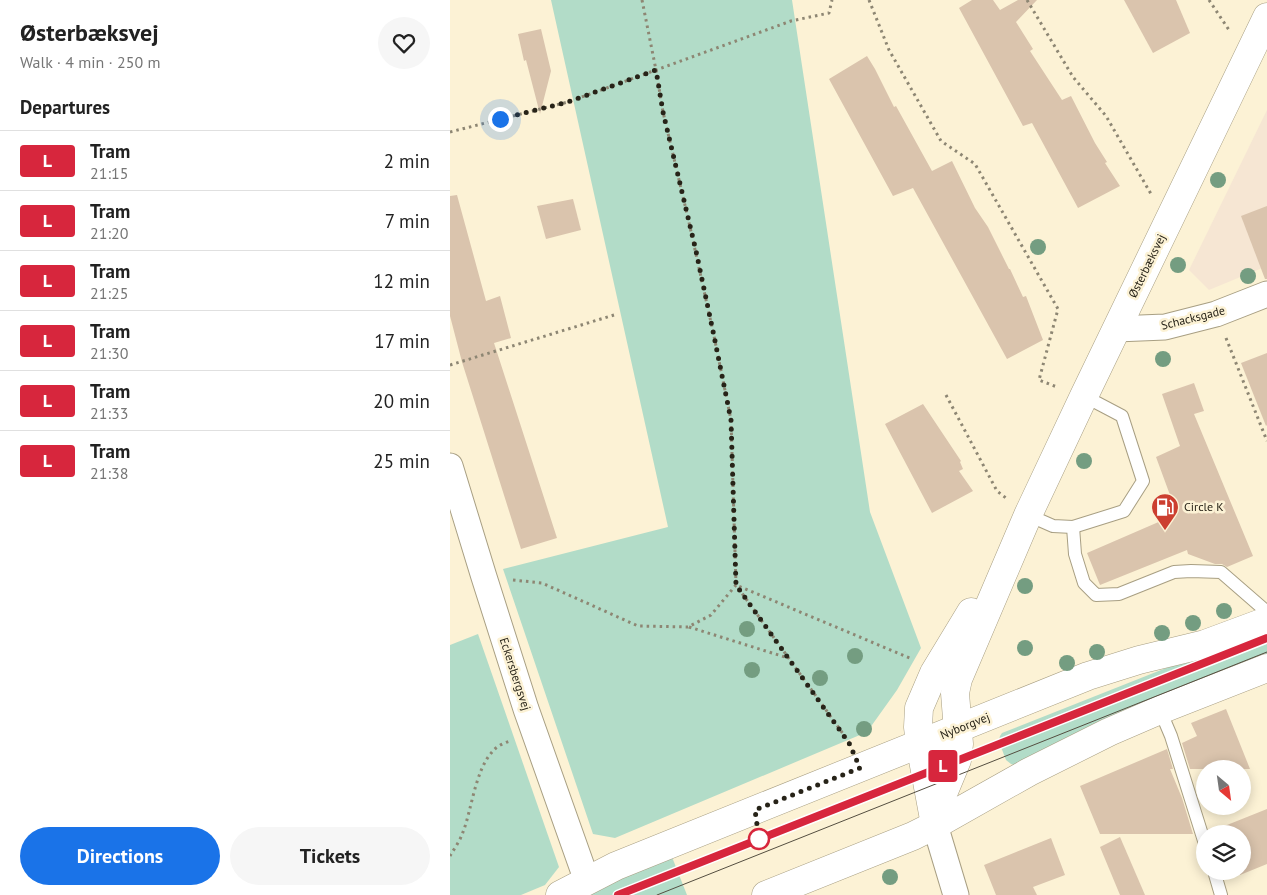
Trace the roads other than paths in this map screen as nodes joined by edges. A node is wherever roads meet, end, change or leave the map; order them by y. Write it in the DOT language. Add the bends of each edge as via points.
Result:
graph roads {
  1 [pos="1267,17"];
  2 [pos="1267,294"];
  3 [pos="1116,329"];
  4 [pos="1084,396"];
  5 [pos="450,466"];
  6 [pos="1028,516"];
  7 [pos="1073,527"];
  8 [pos="459,532"];
  9 [pos="1267,612"];
  10 [pos="1267,621"];
  11 [pos="1267,668"];
  12 [pos="1160,710"];
  13 [pos="958,728"];
  14 [pos="920,744"];
  15 [pos="935,825"];
  16 [pos="1199,825"];
  17 [pos="587,880"];
  18 [pos="1217,880"];
  19 [pos="560,895"];
  20 [pos="766,895"];
  21 [pos="956,895"];
  22 [pos="1221,895"];
  1 -- 3 [label="street, Østerbæksvej"];
  2 -- 3 [label="street, Schacksgade" via="1216,314 1165,327"];
  3 -- 4 [label="street, Østerbæksvej"];
  4 -- 6 [label="street, Østerbæksvej"];
  4 -- 7 [label="lane" via="1122,416 1143,481 1124,511"];
  5 -- 8 [label="street, Eckersbergsvej"];
  6 -- 7 [label="lane" via="1053,526"];
  6 -- 13 [label="street, Østerbæksvej" via="958,679 955,693"];
  6 -- 14 [label="street, Østerbæksvej" via="937,669 919,708"];
  7 -- 9 [label="lane" via="1075,554 1084,583 1096,595 1119,594 1174,572 1221,572"];
  8 -- 17 [label="street, Eckersbergsvej" via="484,578"];
  10 -- 13 [label="street, Nyborgvej" via="1205,644 1088,676"];
  11 -- 12 [label="street"];
  12 -- 15 [label="street" via="1029,772"];
  12 -- 16 [label="lane"];
  13 -- 14 [label="street, Nyborgvej"];
  13 -- 15 [label="street, Østerbæksvej" via="957,760 940,801"];
  14 -- 15 [label="street, Østerbæksvej"];
  14 -- 17 [label="street, Nyborgvej"];
  15 -- 20 [label="street"];
  15 -- 21 [label="street"];
  17 -- 19 [label="street, Nyborgvej"];
  18 -- 22 [label="lane"];
}
